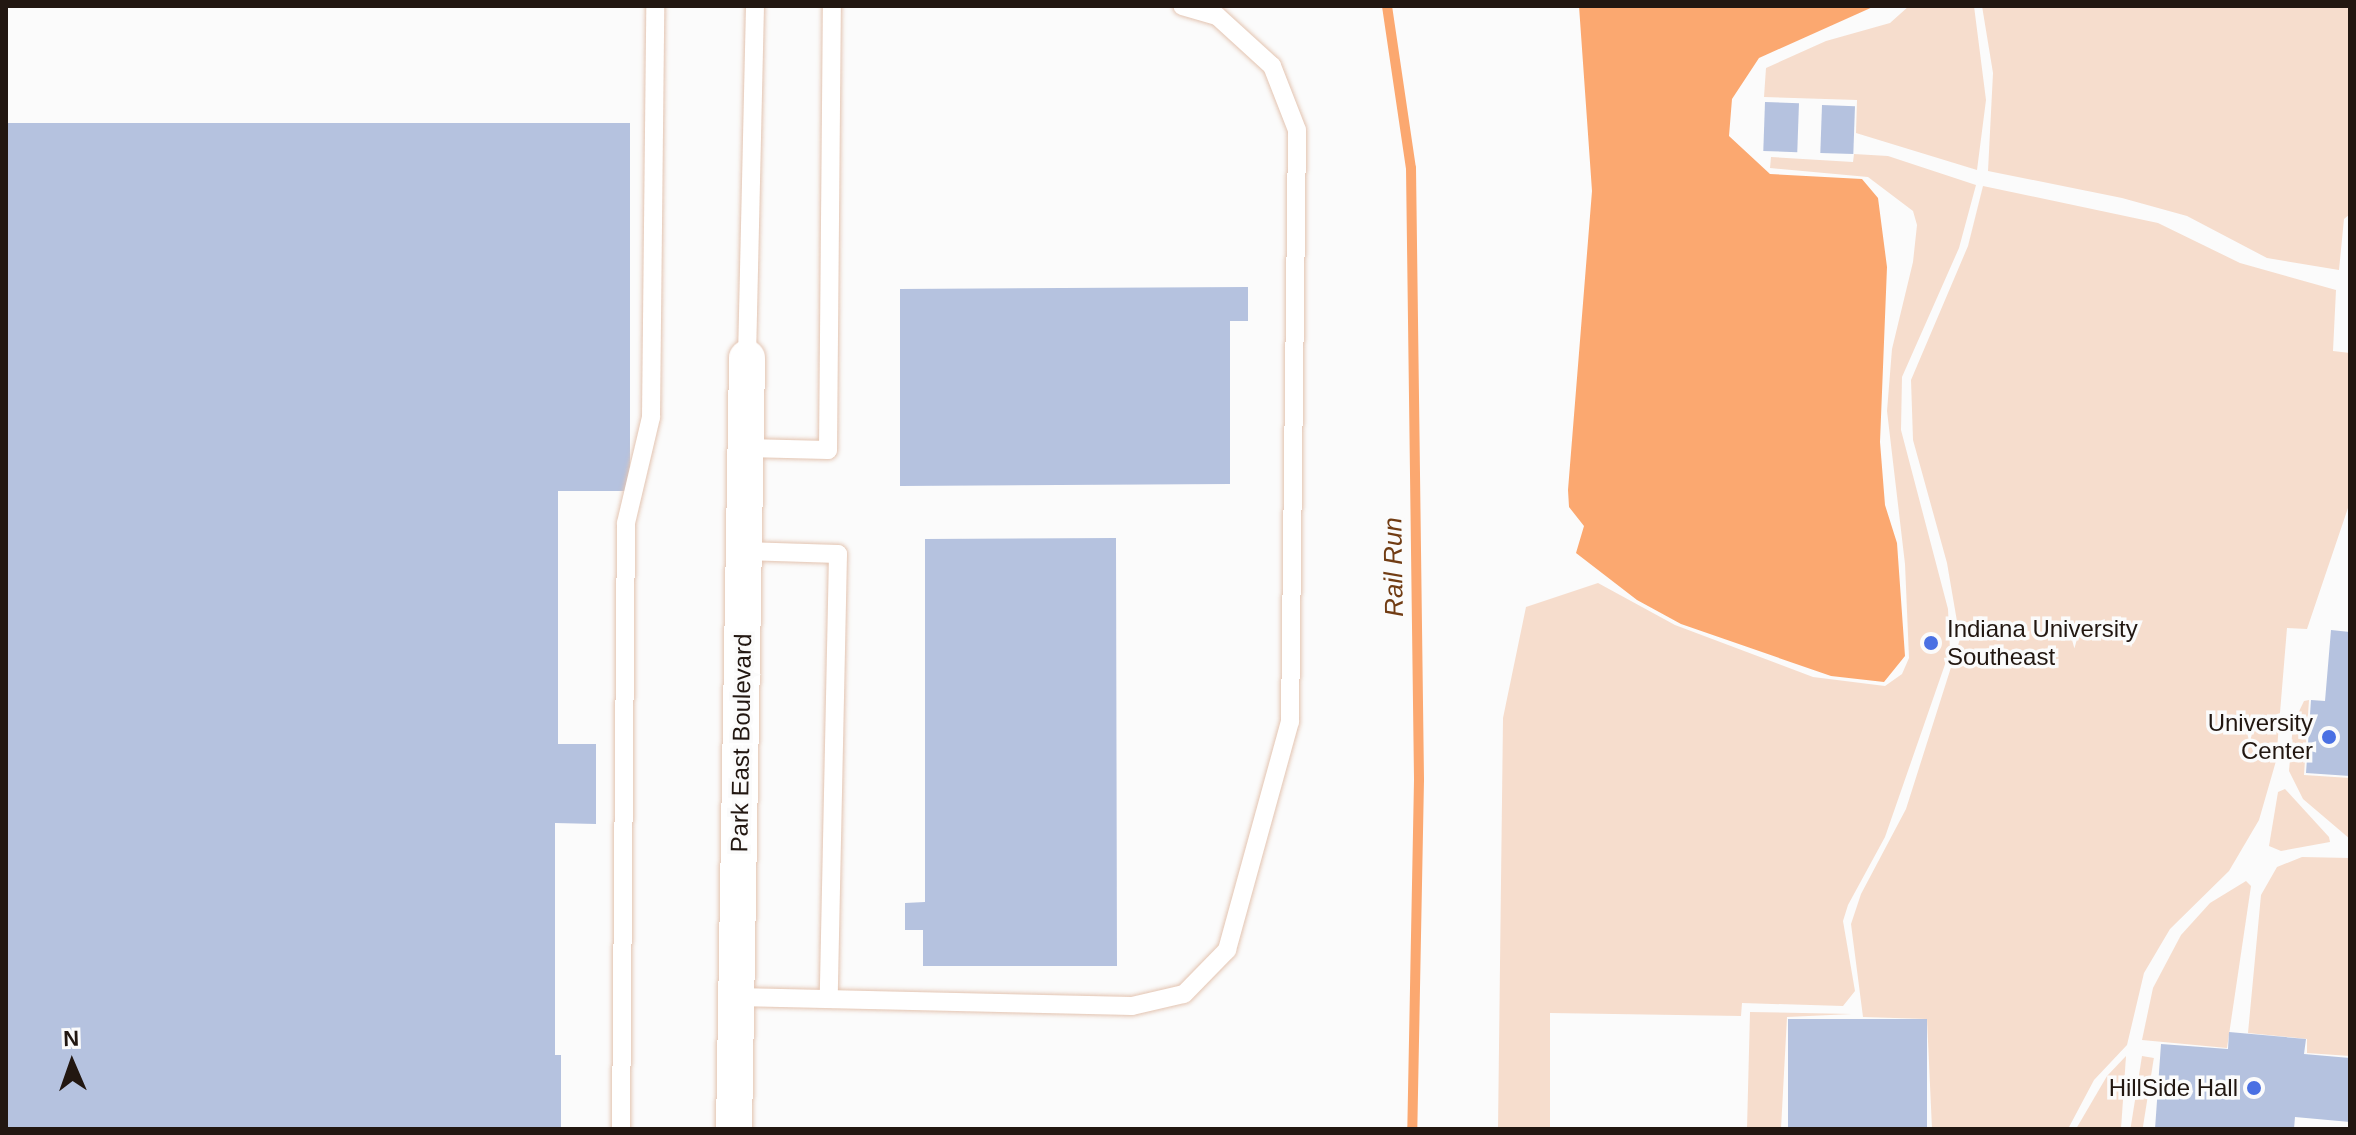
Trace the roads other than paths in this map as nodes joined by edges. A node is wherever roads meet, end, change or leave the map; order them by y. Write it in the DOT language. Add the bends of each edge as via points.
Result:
graph roads {
  1 [pos="655,6"];
  2 [pos="755,6"];
  3 [pos="832,6"];
  4 [pos="1182,6"];
  5 [pos="747,358"];
  6 [pos="746,448"];
  7 [pos="744,551"];
  8 [pos="737,997"];
  9 [pos="829,999"];
  10 [pos="621,1129"];
  11 [pos="734,1129"];
  1 -- 10 [label="lane" via="651,417 626,523"];
  2 -- 5 [label="lane"];
  3 -- 6 [label="lane" via="828,450"];
  4 -- 9 [label="lane" via="1217,16 1272,66 1297,130 1290,722 1227,950 1184,994 1132,1006"];
  5 -- 6 [label="street, Park East Boulevard"];
  6 -- 7 [label="street, Park East Boulevard"];
  7 -- 8 [label="street, Park East Boulevard"];
  7 -- 9 [label="lane" via="838,554"];
  8 -- 9 [label="lane"];
  8 -- 11 [label="street, Park East Boulevard"];
}
